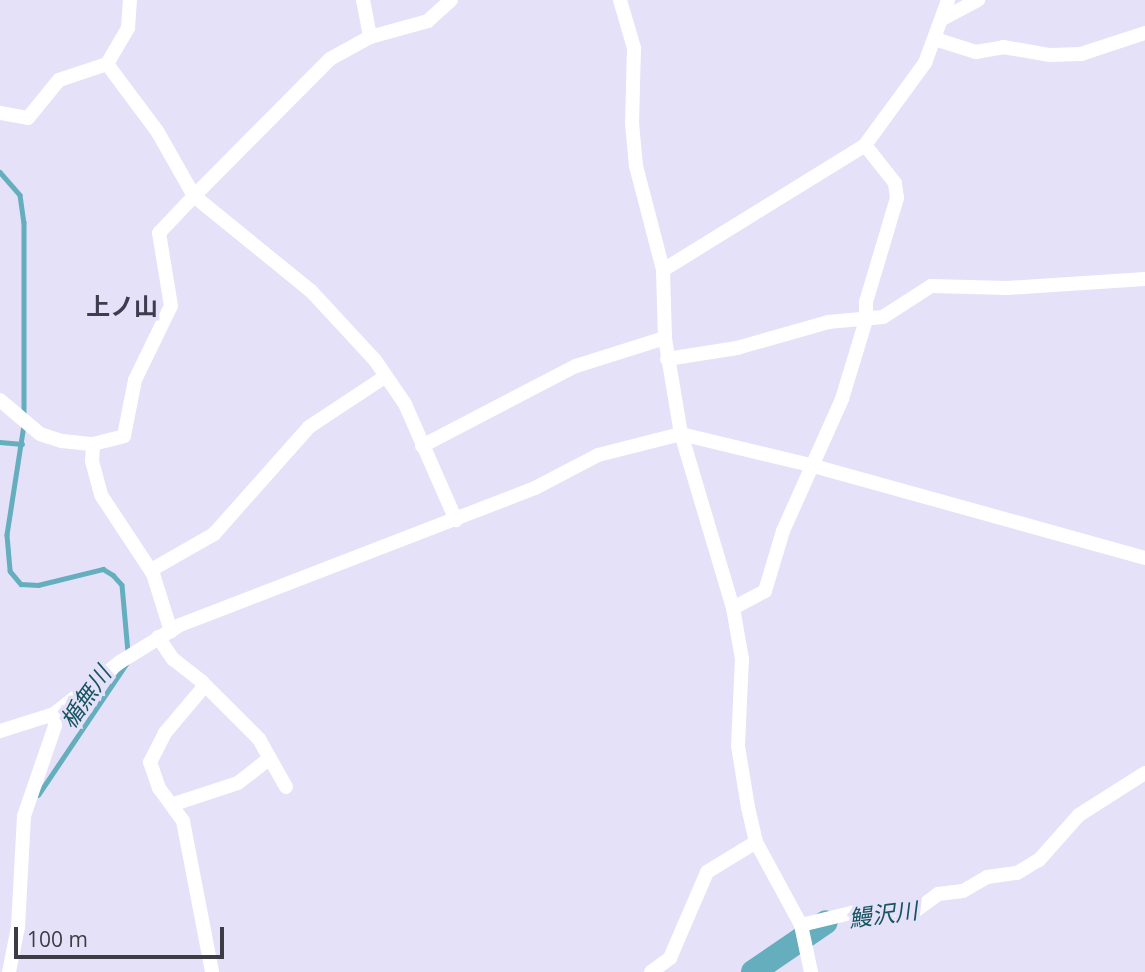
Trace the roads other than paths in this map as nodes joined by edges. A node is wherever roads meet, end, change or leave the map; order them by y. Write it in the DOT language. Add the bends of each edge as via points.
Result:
graph roads {
  1 [pos="130,0"];
  2 [pos="363,0"];
  3 [pos="451,0"];
  4 [pos="620,0"];
  5 [pos="948,0"];
  6 [pos="978,0"];
  7 [pos="942,19"];
  8 [pos="1145,33"];
  9 [pos="370,37"];
  10 [pos="934,39"];
  11 [pos="107,64"];
  12 [pos="0,113"];
  13 [pos="865,145"];
  14 [pos="194,196"];
  15 [pos="663,270"];
  16 [pos="1145,279"];
  17 [pos="866,320"];
  18 [pos="665,338"];
  19 [pos="667,359"];
  20 [pos="387,376"];
  21 [pos="0,400"];
  22 [pos="681,434"];
  23 [pos="93,444"];
  24 [pos="422,446"];
  25 [pos="810,465"];
  26 [pos="456,520"];
  27 [pos="1145,558"];
  28 [pos="151,570"];
  29 [pos="733,608"];
  30 [pos="164,634"];
  31 [pos="202,682"];
  32 [pos="54,714"];
  33 [pos="0,731"];
  34 [pos="269,759"];
  35 [pos="1145,774"];
  36 [pos="286,787"];
  37 [pos="174,803"];
  38 [pos="756,842"];
  39 [pos="801,925"];
  40 [pos="9,972"];
  41 [pos="212,972"];
  42 [pos="651,972"];
  43 [pos="811,972"];
  1 -- 11 [label="street" via="128,28"];
  2 -- 9 [label="street"];
  3 -- 9 [label="street" via="428,21"];
  4 -- 15 [label="street" via="634,48 636,166"];
  5 -- 7 [label="street"];
  6 -- 7 [label="street"];
  7 -- 10 [label="street"];
  8 -- 10 [label="street" via="1081,54 1050,55 1003,47 976,52"];
  9 -- 14 [label="street" via="330,59"];
  10 -- 13 [label="street" via="909,90"];
  11 -- 12 [label="street" via="59,80 28,118"];
  11 -- 14 [label="street" via="157,131"];
  13 -- 15 [label="street"];
  13 -- 17 [label="street" via="895,183 897,198 866,302"];
  14 -- 20 [label="street" via="311,291"];
  14 -- 23 [label="street" via="159,233 171,306 135,380 124,436"];
  15 -- 18 [label="street"];
  16 -- 17 [label="street" via="1007,288 941,284 931,286 901,309"];
  17 -- 19 [label="street" via="828,322 737,348"];
  17 -- 25 [label="street" via="842,399"];
  18 -- 19 [label="street"];
  18 -- 24 [label="street" via="576,366"];
  19 -- 22 [label="street"];
  20 -- 24 [label="street" via="405,404"];
  20 -- 28 [label="street" via="309,427 214,534"];
  21 -- 23 [label="street" via="40,434"];
  22 -- 25 [label="street"];
  22 -- 26 [label="street" via="598,455"];
  22 -- 29 [label="street"];
  23 -- 28 [label="street" via="93,468 102,495"];
  24 -- 26 [label="street"];
  25 -- 27 [label="street"];
  25 -- 29 [label="street" via="765,591"];
  26 -- 30 [label="street"];
  28 -- 30 [label="street"];
  29 -- 38 [label="street" via="742,659 738,746"];
  30 -- 31 [label="street" via="173,659"];
  30 -- 32 [label="street"];
  31 -- 34 [label="street" via="245,722"];
  31 -- 37 [label="street" via="152,753 153,773"];
  32 -- 33 [label="street"];
  32 -- 40 [label="street" via="55,726 24,816 18,927"];
  34 -- 36 [label="street"];
  34 -- 37 [label="street" via="238,783"];
  35 -- 39 [label="street" via="1079,815 1039,860 1017,873 987,877 963,891 938,894 915,911 863,910"];
  37 -- 41 [label="street" via="183,821"];
  38 -- 39 [label="street"];
  38 -- 42 [label="street" via="707,872 670,958"];
  39 -- 43 [label="street"];
}
